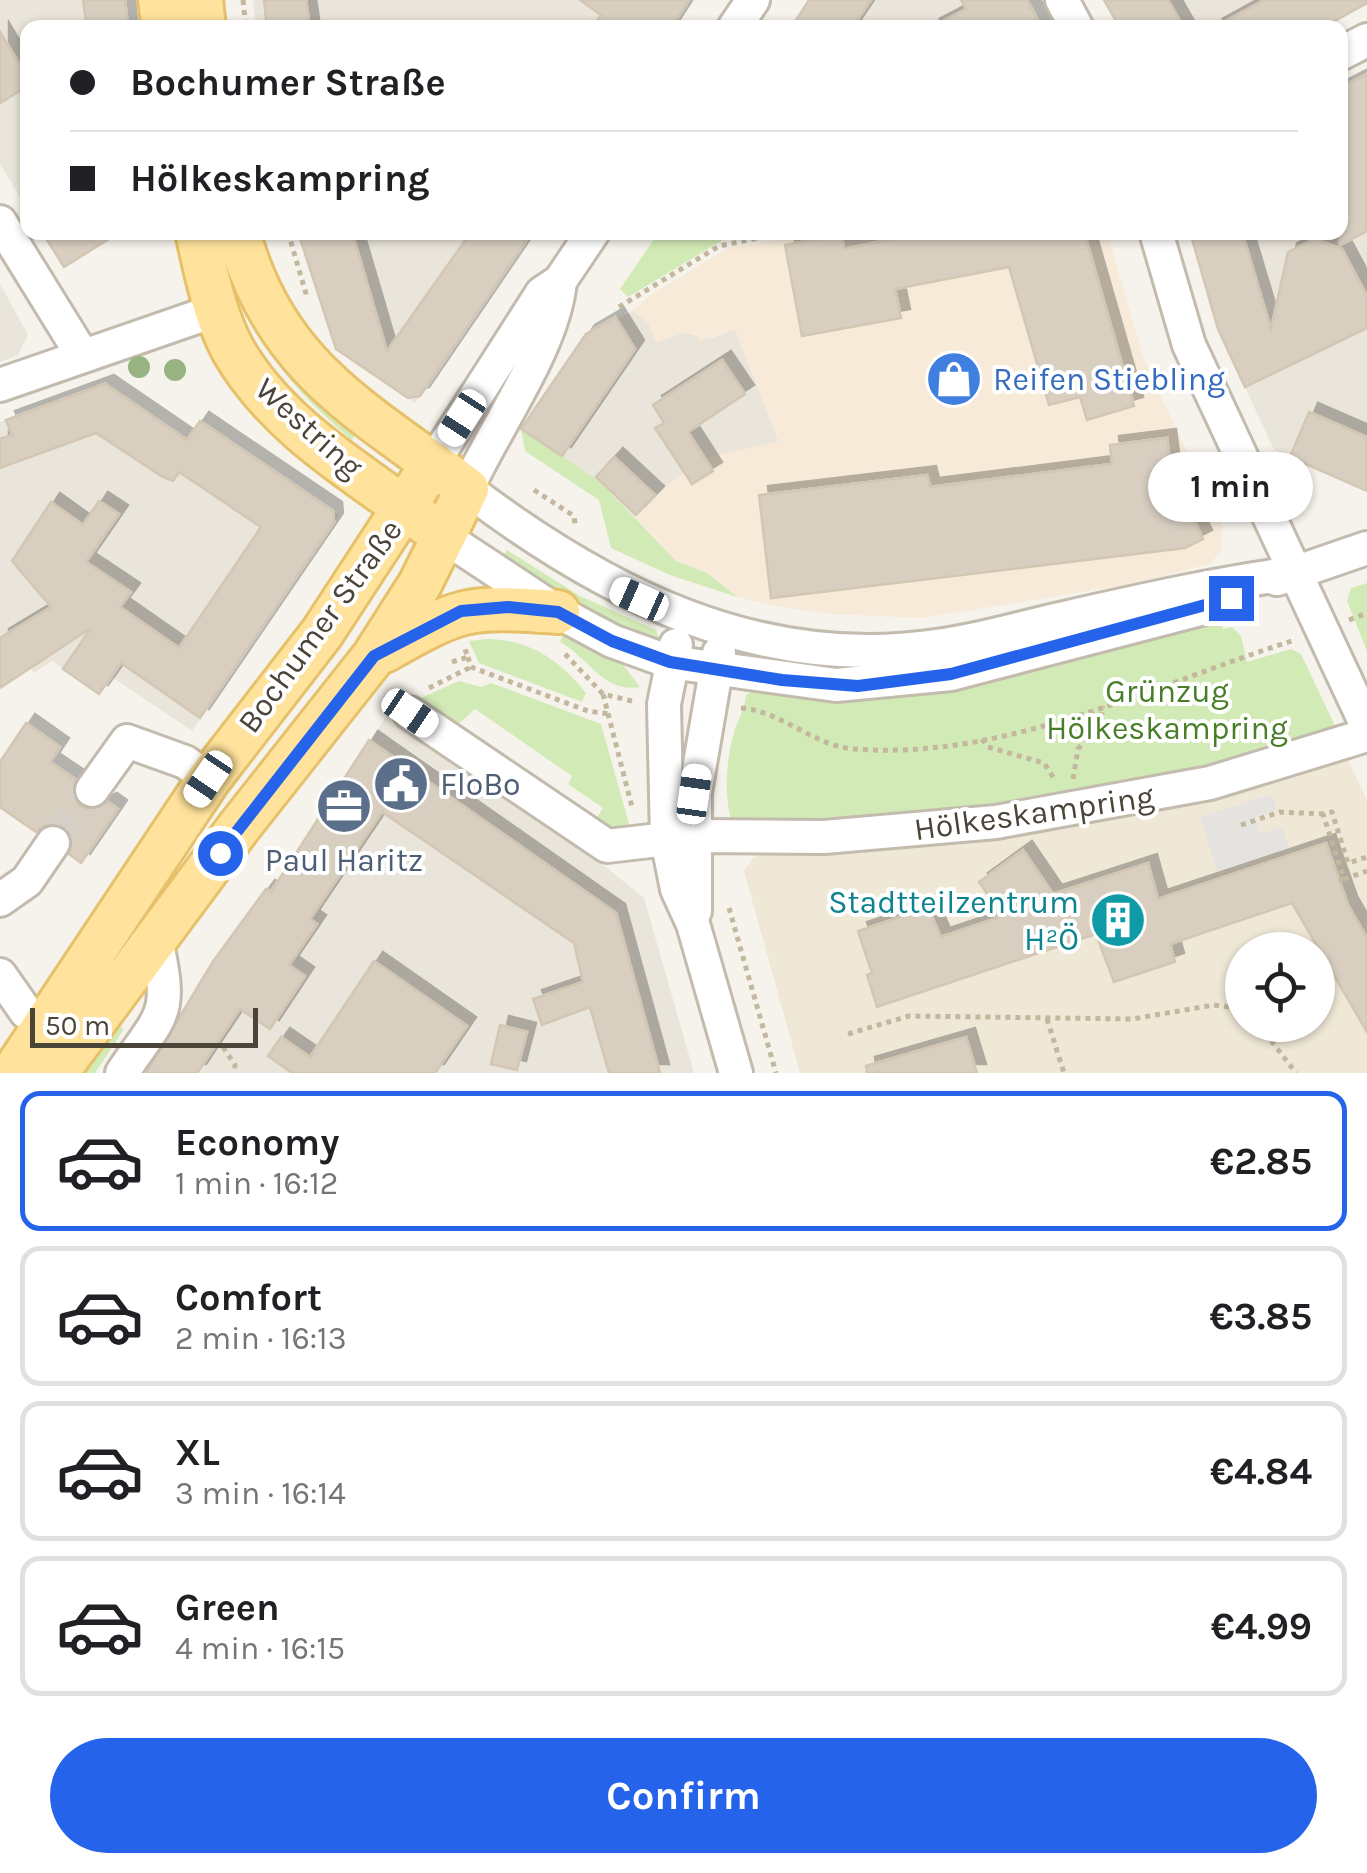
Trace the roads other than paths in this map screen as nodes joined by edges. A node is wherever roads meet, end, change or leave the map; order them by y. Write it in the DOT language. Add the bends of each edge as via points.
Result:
graph roads {
  1 [pos="0,222"];
  2 [pos="198,240"];
  3 [pos="241,240"];
  4 [pos="588,240"];
  5 [pos="1158,240"];
  6 [pos="560,281"];
  7 [pos="217,310"];
  8 [pos="82,354"];
  9 [pos="0,384"];
  10 [pos="433,464"];
  11 [pos="467,489"];
  12 [pos="405,507"];
  13 [pos="443,536"];
  14 [pos="1367,548"];
  15 [pos="1294,573"];
  16 [pos="684,619"];
  17 [pos="556,629"];
  18 [pos="724,629"];
  19 [pos="374,656"];
  20 [pos="670,662"];
  21 [pos="715,670"];
  22 [pos="410,713"];
  23 [pos="1367,726"];
  24 [pos="1367,735"];
  25 [pos="208,779"];
  26 [pos="92,790"];
  27 [pos="666,840"];
  28 [pos="53,843"];
  29 [pos="0,900"];
  30 [pos="156,940"];
  31 [pos="0,974"];
  32 [pos="42,1026"];
  33 [pos="68,1060"];
  34 [pos="12,1073"];
  35 [pos="122,1073"];
  36 [pos="736,1073"];
  1 -- 8 [label="street"];
  2 -- 7 [label="main road, Westring"];
  3 -- 10 [label="main road, Westring" via="258,293 288,345"];
  4 -- 6 [label="street, Bochumer Straße"];
  5 -- 15 [label="street" via="1189,346"];
  6 -- 10 [label="street, Bochumer Straße" via="542,294"];
  6 -- 11 [label="street, Bochumer Straße" via="542,340"];
  7 -- 8 [label="street"];
  7 -- 12 [label="main road, Westring" via="232,348 276,406"];
  8 -- 9 [label="street"];
  10 -- 11 [label="main road, Westring"];
  10 -- 12 [label="main road, Bochumer Straße"];
  11 -- 13 [label="main road, Bochumer Straße"];
  11 -- 16 [label="street" via="567,560"];
  12 -- 13 [label="main road, Westring"];
  12 -- 25 [label="main road, Bochumer Straße" via="322,633"];
  13 -- 17 [label="street"];
  13 -- 19 [label="main road, Bochumer Straße" via="406,611"];
  14 -- 15 [label="street"];
  15 -- 18 [label="street" via="1202,586 932,647 854,650"];
  15 -- 21 [label="street" via="1208,607 905,682 836,686"];
  15 -- 23 [label="street"];
  16 -- 18 [label="street"];
  16 -- 20 [label="street"];
  17 -- 19 [label="main road" via="508,607 461,611"];
  17 -- 20 [label="street"];
  18 -- 21 [label="street"];
  19 -- 30 [label="main road, Bochumer Straße"];
  20 -- 21 [label="street"];
  20 -- 27 [label="street" via="664,704"];
  21 -- 27 [label="street" via="694,794"];
  22 -- 27 [label="street, Hölkeskampring" via="607,846"];
  24 -- 27 [label="street, Hölkeskampring" via="1210,783 1075,810 932,830"];
  25 -- 26 [label="street" via="185,762 127,741"];
  25 -- 32 [label="main road, Bochumer Straße"];
  27 -- 36 [label="street" via="697,887 693,924"];
  28 -- 29 [label="street" via="27,881"];
  30 -- 33 [label="main road, Bochumer Straße"];
  30 -- 35 [label="street" via="164,1013"];
  31 -- 32 [label="street"];
  32 -- 33 [label="street"];
  32 -- 34 [label="main road, Bochumer Straße"];
}
